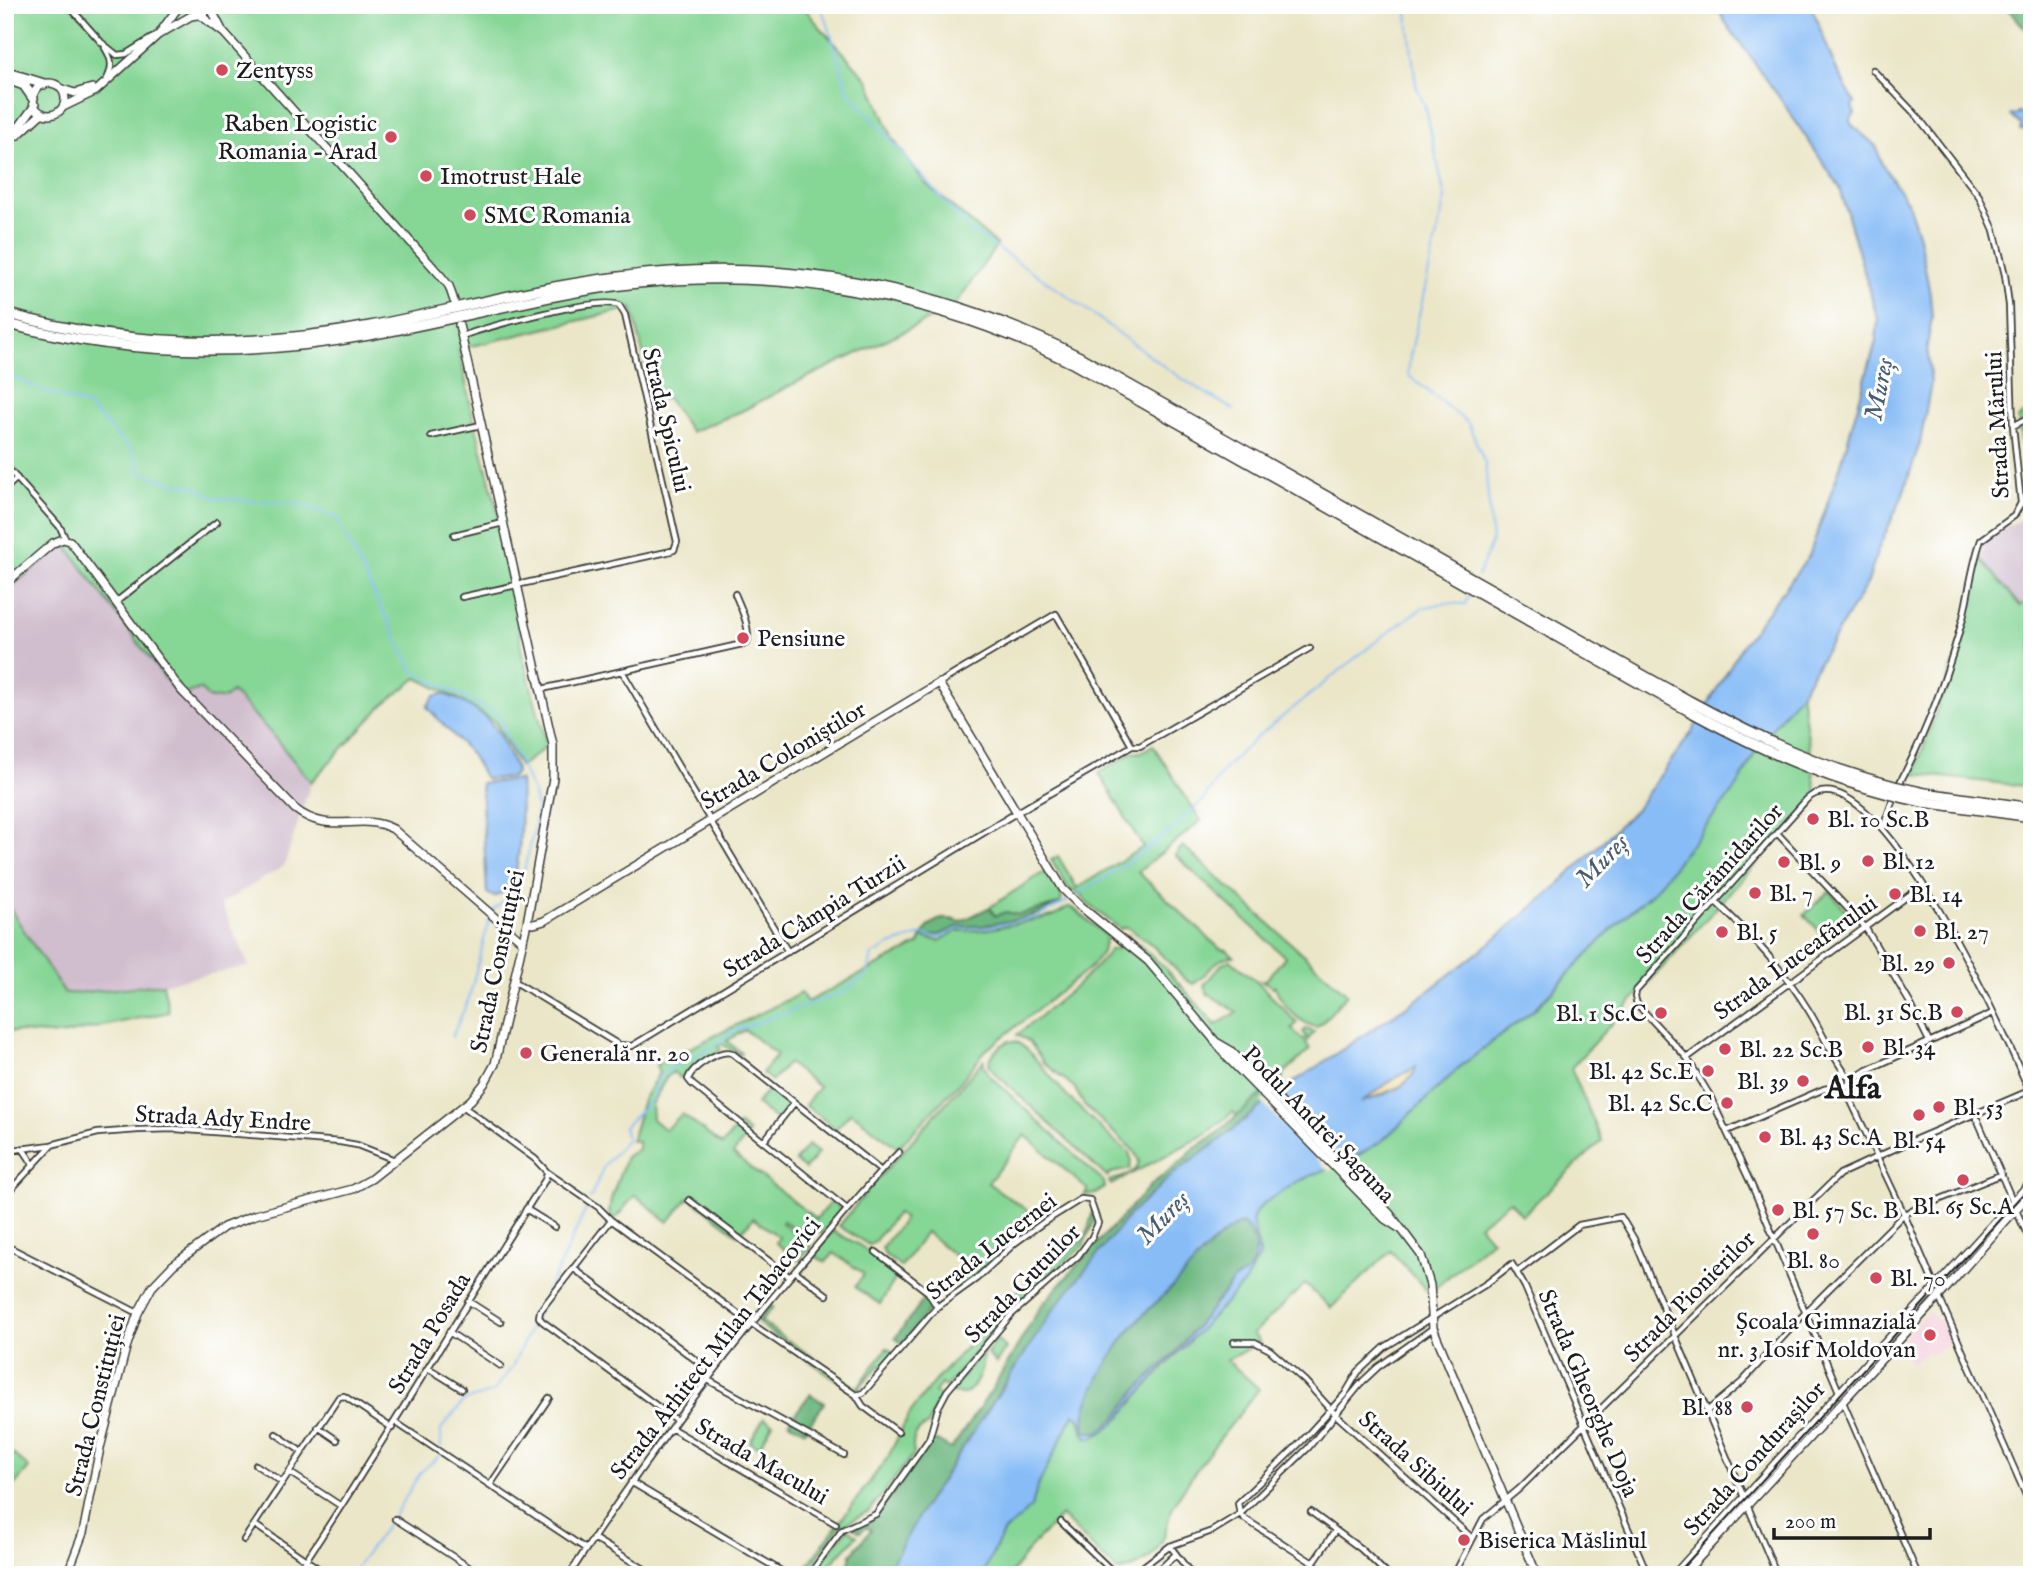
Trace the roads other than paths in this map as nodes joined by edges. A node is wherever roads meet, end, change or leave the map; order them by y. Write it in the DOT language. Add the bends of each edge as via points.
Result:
graph roads {
  1 [pos="68,5"];
  2 [pos="180,5"];
  3 [pos="209,5"];
  4 [pos="195,15"];
  5 [pos="225,33"];
  6 [pos="157,36"];
  7 [pos="101,42"];
  8 [pos="1873,70"];
  9 [pos="5,72"];
  10 [pos="5,78"];
  11 [pos="104,83"];
  12 [pos="44,84"];
  13 [pos="62,89"];
  14 [pos="34,102"];
  15 [pos="63,107"];
  16 [pos="42,113"];
  17 [pos="5,147"];
  18 [pos="454,301"];
  19 [pos="5,313"];
  20 [pos="5,323"];
  21 [pos="459,325"];
  22 [pos="5,329"];
  23 [pos="31,329"];
  24 [pos="462,336"];
  25 [pos="2032,416"];
  26 [pos="481,425"];
  27 [pos="2013,426"];
  28 [pos="431,436"];
  29 [pos="5,465"];
  30 [pos="17,478"];
  31 [pos="5,489"];
  32 [pos="217,522"];
  33 [pos="504,523"];
  34 [pos="454,535"];
  35 [pos="65,538"];
  36 [pos="1463,578"];
  37 [pos="5,584"];
  38 [pos="518,584"];
  39 [pos="735,594"];
  40 [pos="462,597"];
  41 [pos="116,602"];
  42 [pos="1310,649"];
  43 [pos="622,671"];
  44 [pos="939,684"];
  45 [pos="542,689"];
  46 [pos="1132,746"];
  47 [pos="1924,797"];
  48 [pos="2032,808"];
  49 [pos="1016,813"];
  50 [pos="2032,817"];
  51 [pos="710,821"];
  52 [pos="1884,828"];
  53 [pos="1777,833"];
  54 [pos="1923,885"];
  55 [pos="1717,903"];
  56 [pos="527,923"];
  57 [pos="1865,927"];
  58 [pos="523,943"];
  59 [pos="788,952"];
  60 [pos="514,981"];
  61 [pos="1789,982"];
  62 [pos="1993,1013"];
  63 [pos="1929,1041"];
  64 [pos="1687,1058"];
  65 [pos="1835,1060"];
  66 [pos="1863,1072"];
  67 [pos="1846,1074"];
  68 [pos="1837,1078"];
  69 [pos="1849,1082"];
  70 [pos="1841,1086"];
  71 [pos="1824,1089"];
  72 [pos="2031,1094"];
  73 [pos="1850,1099"];
  74 [pos="794,1103"];
  75 [pos="464,1107"];
  76 [pos="1975,1114"];
  77 [pos="1727,1131"];
  78 [pos="764,1141"];
  79 [pos="51,1145"];
  80 [pos="23,1149"];
  81 [pos="5,1151"];
  82 [pos="899,1152"];
  83 [pos="1877,1157"];
  84 [pos="396,1160"];
  85 [pos="33,1164"];
  86 [pos="881,1171"];
  87 [pos="547,1172"];
  88 [pos="2000,1175"];
  89 [pos="2032,1181"];
  90 [pos="2032,1191"];
  91 [pos="5,1196"];
  92 [pos="689,1200"];
  93 [pos="1092,1206"];
  94 [pos="2014,1206"];
  95 [pos="526,1209"];
  96 [pos="847,1209"];
  97 [pos="1904,1213"];
  98 [pos="611,1220"];
  99 [pos="555,1227"];
  100 [pos="1773,1238"];
  101 [pos="5,1245"];
  102 [pos="2032,1245"];
  103 [pos="876,1252"];
  104 [pos="573,1268"];
  105 [pos="795,1271"];
  106 [pos="1517,1272"];
  107 [pos="790,1277"];
  108 [pos="1935,1288"];
  109 [pos="827,1295"];
  110 [pos="1939,1296"];
  111 [pos="468,1301"];
  112 [pos="937,1307"];
  113 [pos="138,1313"];
  114 [pos="1805,1313"];
  115 [pos="501,1322"];
  116 [pos="752,1324"];
  117 [pos="1432,1324"];
  118 [pos="449,1332"];
  119 [pos="1675,1336"];
  120 [pos="1234,1342"];
  121 [pos="501,1366"];
  122 [pos="429,1368"];
  123 [pos="713,1373"];
  124 [pos="708,1380"];
  125 [pos="462,1389"];
  126 [pos="856,1395"];
  127 [pos="1841,1396"];
  128 [pos="549,1398"];
  129 [pos="1330,1408"];
  130 [pos="1707,1410"];
  131 [pos="1336,1415"];
  132 [pos="676,1420"];
  133 [pos="395,1422"];
  134 [pos="1583,1424"];
  135 [pos="318,1427"];
  136 [pos="392,1428"];
  137 [pos="670,1428"];
  138 [pos="898,1432"];
  139 [pos="276,1434"];
  140 [pos="337,1440"];
  141 [pos="302,1452"];
  142 [pos="844,1455"];
  143 [pos="256,1465"];
  144 [pos="289,1472"];
  145 [pos="282,1482"];
  146 [pos="631,1482"];
  147 [pos="490,1485"];
  148 [pos="1506,1499"];
  149 [pos="1745,1502"];
  150 [pos="341,1506"];
  151 [pos="2032,1509"];
  152 [pos="1311,1512"];
  153 [pos="1240,1514"];
  154 [pos="395,1519"];
  155 [pos="1061,1522"];
  156 [pos="836,1524"];
  157 [pos="254,1525"];
  158 [pos="1335,1531"];
  159 [pos="593,1538"];
  160 [pos="1472,1538"];
  161 [pos="244,1540"];
  162 [pos="1170,1546"];
  163 [pos="586,1549"];
  164 [pos="1176,1553"];
  165 [pos="306,1560"];
  166 [pos="1313,1563"];
  167 [pos="67,1575"];
  168 [pos="291,1575"];
  169 [pos="328,1575"];
  170 [pos="481,1575"];
  171 [pos="569,1575"];
  172 [pos="654,1575"];
  173 [pos="788,1575"];
  174 [pos="809,1575"];
  175 [pos="1123,1575"];
  176 [pos="1154,1575"];
  177 [pos="1192,1575"];
  178 [pos="1325,1575"];
  179 [pos="1388,1575"];
  180 [pos="1454,1575"];
  181 [pos="1537,1575"];
  182 [pos="1648,1575"];
  183 [pos="1674,1575"];
  184 [pos="1683,1575"];
  185 [pos="1777,1575"];
  186 [pos="1917,1575"];
  1 -- 7 [label="street"];
  2 -- 4 [label="street" via="184,12"];
  2 -- 6 [label="street"];
  3 -- 4 [label="street"];
  3 -- 5 [label="street"];
  4 -- 5 [label="street"];
  4 -- 6 [label="street"];
  5 -- 18 [label="street" via="441,276"];
  6 -- 7 [label="street" via="121,55"];
  6 -- 11 [label="street"];
  7 -- 11 [label="street" via="111,60"];
  8 -- 27 [label="street, Strada Mărului" via="1918,117 1987,213 2009,305"];
  9 -- 12 [label="highway"];
  10 -- 14 [label="highway" via="24,85"];
  11 -- 13 [label="street" via="80,92"];
  11 -- 15 [label="street"];
  12 -- 13 [label="street"];
  12 -- 14 [label="street" via="37,88"];
  13 -- 15 [label="street"];
  14 -- 16 [label="street"];
  14 -- 17 [label="street"];
  15 -- 16 [label="street" via="54,114"];
  16 -- 17 [label="street"];
  19 -- 36 [label="highway" via="122,336 244,341 348,330 564,285 654,273 762,271 866,283 969,310 1063,349"];
  20 -- 23 [label="highway"];
  21 -- 24 [label="street, Strada Constituției"];
  22 -- 23 [label="highway"];
  23 -- 36 [label="highway" via="133,347 251,350 371,335 638,283 748,279 849,289 953,314 1059,357"];
  24 -- 26 [label="street, Strada Constituției"];
  24 -- 38 [label="street, Strada Spicului" via="576,307 619,305 677,544 667,552"];
  25 -- 27 [label="street"];
  26 -- 28 [label="street"];
  26 -- 33 [label="street, Strada Constituției"];
  27 -- 52 [label="street, Strada Mărului" via="2020,508 1981,540 1941,688 1895,791"];
  29 -- 30 [label="street"];
  30 -- 31 [label="street"];
  30 -- 35 [label="street"];
  32 -- 41 [label="street"];
  33 -- 34 [label="street"];
  33 -- 38 [label="street, Strada Constituției"];
  35 -- 37 [label="street"];
  35 -- 41 [label="street"];
  36 -- 47 [label="highway, bridge" via="1708,722 1776,756 1847,782"];
  38 -- 40 [label="street"];
  38 -- 45 [label="street, Strada Constituției"];
  39 -- 43 [label="street" via="748,641"];
  41 -- 58 [label="street" via="181,690 303,816 325,823 372,822 393,829"];
  42 -- 46 [label="street, Strada Câmpia Turzii" via="1140,746"];
  43 -- 45 [label="street"];
  43 -- 51 [label="street"];
  44 -- 46 [label="street, Strada Coloniștilor" via="1056,614"];
  44 -- 49 [label="street, Podul Andrei Șaguna"];
  44 -- 51 [label="street, Strada Coloniștilor"];
  45 -- 56 [label="street, Strada Constituției" via="554,769"];
  46 -- 49 [label="street, Strada Câmpia Turzii"];
  47 -- 48 [label="highway"];
  47 -- 50 [label="highway"];
  49 -- 59 [label="street, Strada Câmpia Turzii"];
  49 -- 117 [label="street, Podul Andrei Șaguna" via="1071,899 1148,961 1216,1042 1416,1247 1427,1271"];
  51 -- 56 [label="street, Strada Coloniștilor" via="544,921"];
  51 -- 59 [label="street"];
  52 -- 53 [label="street, Strada Cărămidarilor" via="1843,796 1821,792 1812,794"];
  52 -- 54 [label="street"];
  53 -- 55 [label="street, Strada Cărămidarilor"];
  53 -- 57 [label="street"];
  54 -- 57 [label="street, Strada Luceafărului"];
  54 -- 62 [label="street"];
  55 -- 61 [label="street"];
  55 -- 64 [label="street, Strada Cărămidarilor" via="1634,997"];
  56 -- 58 [label="street, Strada Constituției"];
  57 -- 61 [label="street, Strada Luceafărului"];
  57 -- 63 [label="street"];
  58 -- 60 [label="street, Strada Constituției"];
  59 -- 60 [label="street, Strada Câmpia Turzii" via="632,1046 619,1045"];
  60 -- 75 [label="street, Strada Constituției" via="495,1065"];
  61 -- 64 [label="street, Strada Luceafărului"];
  61 -- 65 [label="street"];
  62 -- 63 [label="street"];
  62 -- 72 [label="street"];
  63 -- 66 [label="street"];
  64 -- 77 [label="street"];
  65 -- 67 [label="street"];
  65 -- 68 [label="street"];
  66 -- 67 [label="street"];
  66 -- 69 [label="street"];
  67 -- 68 [label="street"];
  67 -- 69 [label="street"];
  68 -- 70 [label="street"];
  68 -- 71 [label="street"];
  69 -- 70 [label="street"];
  69 -- 73 [label="street"];
  70 -- 71 [label="street"];
  70 -- 73 [label="street"];
  71 -- 77 [label="street"];
  72 -- 76 [label="street, Strada Pionierilor"];
  73 -- 83 [label="street"];
  74 -- 78 [label="street"];
  74 -- 78 [label="street" via="729,1052 691,1072 688,1079 692,1084"];
  74 -- 86 [label="street"];
  75 -- 84 [label="street, Strada Constituției"];
  75 -- 87 [label="street"];
  76 -- 83 [label="street, Strada Pionierilor"];
  76 -- 88 [label="street"];
  77 -- 100 [label="street"];
  78 -- 96 [label="street"];
  79 -- 80 [label="street, Strada Ady Endre"];
  79 -- 84 [label="street, Strada Ady Endre" via="111,1131 175,1129 340,1142"];
  79 -- 85 [label="street"];
  80 -- 81 [label="street, Strada Ady Endre"];
  80 -- 85 [label="street"];
  82 -- 86 [label="street, Strada Arhitect Milan Tabacovici"];
  83 -- 97 [label="street"];
  83 -- 100 [label="street, Strada Pionierilor" via="1840,1174"];
  84 -- 113 [label="street, Strada Constituției" via="353,1189 224,1227 165,1272"];
  85 -- 91 [label="street"];
  86 -- 96 [label="street, Strada Arhitect Milan Tabacovici"];
  87 -- 95 [label="street, Strada Posada"];
  87 -- 98 [label="street"];
  88 -- 94 [label="street"];
  88 -- 97 [label="street"];
  89 -- 94 [label="street, Strada Condurașilor"];
  90 -- 94 [label="street, Strada Condurașilor"];
  92 -- 107 [label="street"];
  93 -- 112 [label="street, Strada Lucernei" via="1090,1200 1081,1199 1044,1222"];
  93 -- 174 [label="street, Strada Gutuilor" via="1097,1228 1087,1245 1011,1315 957,1378 938,1408 929,1438 876,1514 842,1530"];
  94 -- 102 [label="street"];
  94 -- 108 [label="street, Strada Condurașilor"];
  94 -- 110 [label="street, Strada Condurașilor"];
  95 -- 99 [label="street"];
  95 -- 111 [label="street, Strada Posada"];
  96 -- 105 [label="street, Strada Arhitect Milan Tabacovici"];
  97 -- 108 [label="street"];
  97 -- 114 [label="street"];
  98 -- 104 [label="street"];
  98 -- 116 [label="street"];
  100 -- 114 [label="street"];
  100 -- 119 [label="street, Strada Pionierilor"];
  101 -- 113 [label="street"];
  103 -- 112 [label="street" via="928,1292"];
  104 -- 123 [label="street"];
  104 -- 132 [label="street" via="539,1317"];
  105 -- 107 [label="street, Strada Arhitect Milan Tabacovici"];
  105 -- 109 [label="street"];
  106 -- 117 [label="street, Strada Gheorghe Doja" via="1512,1264"];
  106 -- 119 [label="street" via="1579,1224 1621,1217"];
  106 -- 134 [label="street, Strada Gheorghe Doja"];
  107 -- 116 [label="street, Strada Arhitect Milan Tabacovici"];
  108 -- 110 [label="street"];
  108 -- 127 [label="street, Strada Condurașilor"];
  110 -- 127 [label="street, Strada Condurașilor"];
  110 -- 151 [label="street"];
  111 -- 115 [label="street"];
  111 -- 118 [label="street, Strada Posada"];
  112 -- 126 [label="street, Strada Lucernei"];
  113 -- 167 [label="street, Strada Constituției" via="100,1448 83,1533"];
  114 -- 127 [label="street"];
  114 -- 130 [label="street" via="1742,1381"];
  116 -- 123 [label="street, Strada Arhitect Milan Tabacovici"];
  116 -- 126 [label="street"];
  117 -- 129 [label="street" via="1385,1347 1358,1371 1345,1394"];
  117 -- 131 [label="street" via="1363,1381"];
  117 -- 148 [label="street, Podul Andrei Șaguna"];
  118 -- 121 [label="street"];
  118 -- 122 [label="street, Strada Posada"];
  119 -- 130 [label="street"];
  119 -- 134 [label="street, Strada Pionierilor"];
  120 -- 129 [label="street, Strada Sibiului" via="1255,1342 1270,1350"];
  122 -- 125 [label="street"];
  122 -- 133 [label="street, Strada Posada"];
  123 -- 124 [label="street, Strada Arhitect Milan Tabacovici"];
  124 -- 132 [label="street, Strada Arhitect Milan Tabacovici"];
  124 -- 142 [label="street"];
  126 -- 138 [label="street" via="863,1406"];
  127 -- 149 [label="street, Strada Condurașilor"];
  127 -- 186 [label="street"];
  128 -- 147 [label="street"];
  129 -- 131 [label="street, Strada Sibiului"];
  129 -- 153 [label="street" via="1238,1503"];
  130 -- 149 [label="street"];
  131 -- 153 [label="street"];
  131 -- 160 [label="street, Strada Sibiului"];
  132 -- 137 [label="street, Strada Arhitect Milan Tabacovici"];
  133 -- 136 [label="street, Strada Posada"];
  133 -- 147 [label="street"];
  134 -- 148 [label="street, Strada Pionierilor"];
  134 -- 182 [label="street, Strada Gheorghe Doja"];
  135 -- 136 [label="street" via="336,1400 344,1396"];
  135 -- 140 [label="street"];
  135 -- 141 [label="street"];
  136 -- 150 [label="street, Strada Posada"];
  137 -- 146 [label="street, Strada Arhitect Milan Tabacovici"];
  137 -- 156 [label="street, Strada Macului"];
  139 -- 141 [label="street"];
  141 -- 144 [label="street"];
  143 -- 145 [label="street"];
  144 -- 145 [label="street"];
  144 -- 150 [label="street"];
  145 -- 157 [label="street"];
  146 -- 159 [label="street, Strada Arhitect Milan Tabacovici"];
  146 -- 173 [label="street"];
  147 -- 163 [label="street"];
  148 -- 160 [label="street, Strada Pionierilor" via="1486,1516"];
  148 -- 181 [label="street, Podul Andrei Șaguna"];
  149 -- 183 [label="street, Strada Condurașilor"];
  149 -- 184 [label="street, Strada Condurașilor"];
  149 -- 185 [label="street"];
  150 -- 165 [label="street, Strada Posada"];
  152 -- 158 [label="street"];
  153 -- 162 [label="street" via="1212,1531"];
  153 -- 166 [label="street"];
  154 -- 170 [label="street"];
  155 -- 175 [label="street" via="1110,1569"];
  157 -- 161 [label="street"];
  157 -- 165 [label="street"];
  158 -- 166 [label="street"];
  158 -- 179 [label="street"];
  159 -- 163 [label="street, Strada Arhitect Milan Tabacovici"];
  159 -- 172 [label="street"];
  160 -- 180 [label="street, Strada Pionierilor"];
  162 -- 164 [label="street"];
  162 -- 175 [label="street" via="1136,1572"];
  163 -- 171 [label="street, Strada Arhitect Milan Tabacovici"];
  164 -- 176 [label="street"];
  164 -- 177 [label="street"];
  165 -- 168 [label="street, Strada Posada"];
  165 -- 169 [label="street"];
  166 -- 178 [label="street"];
}
